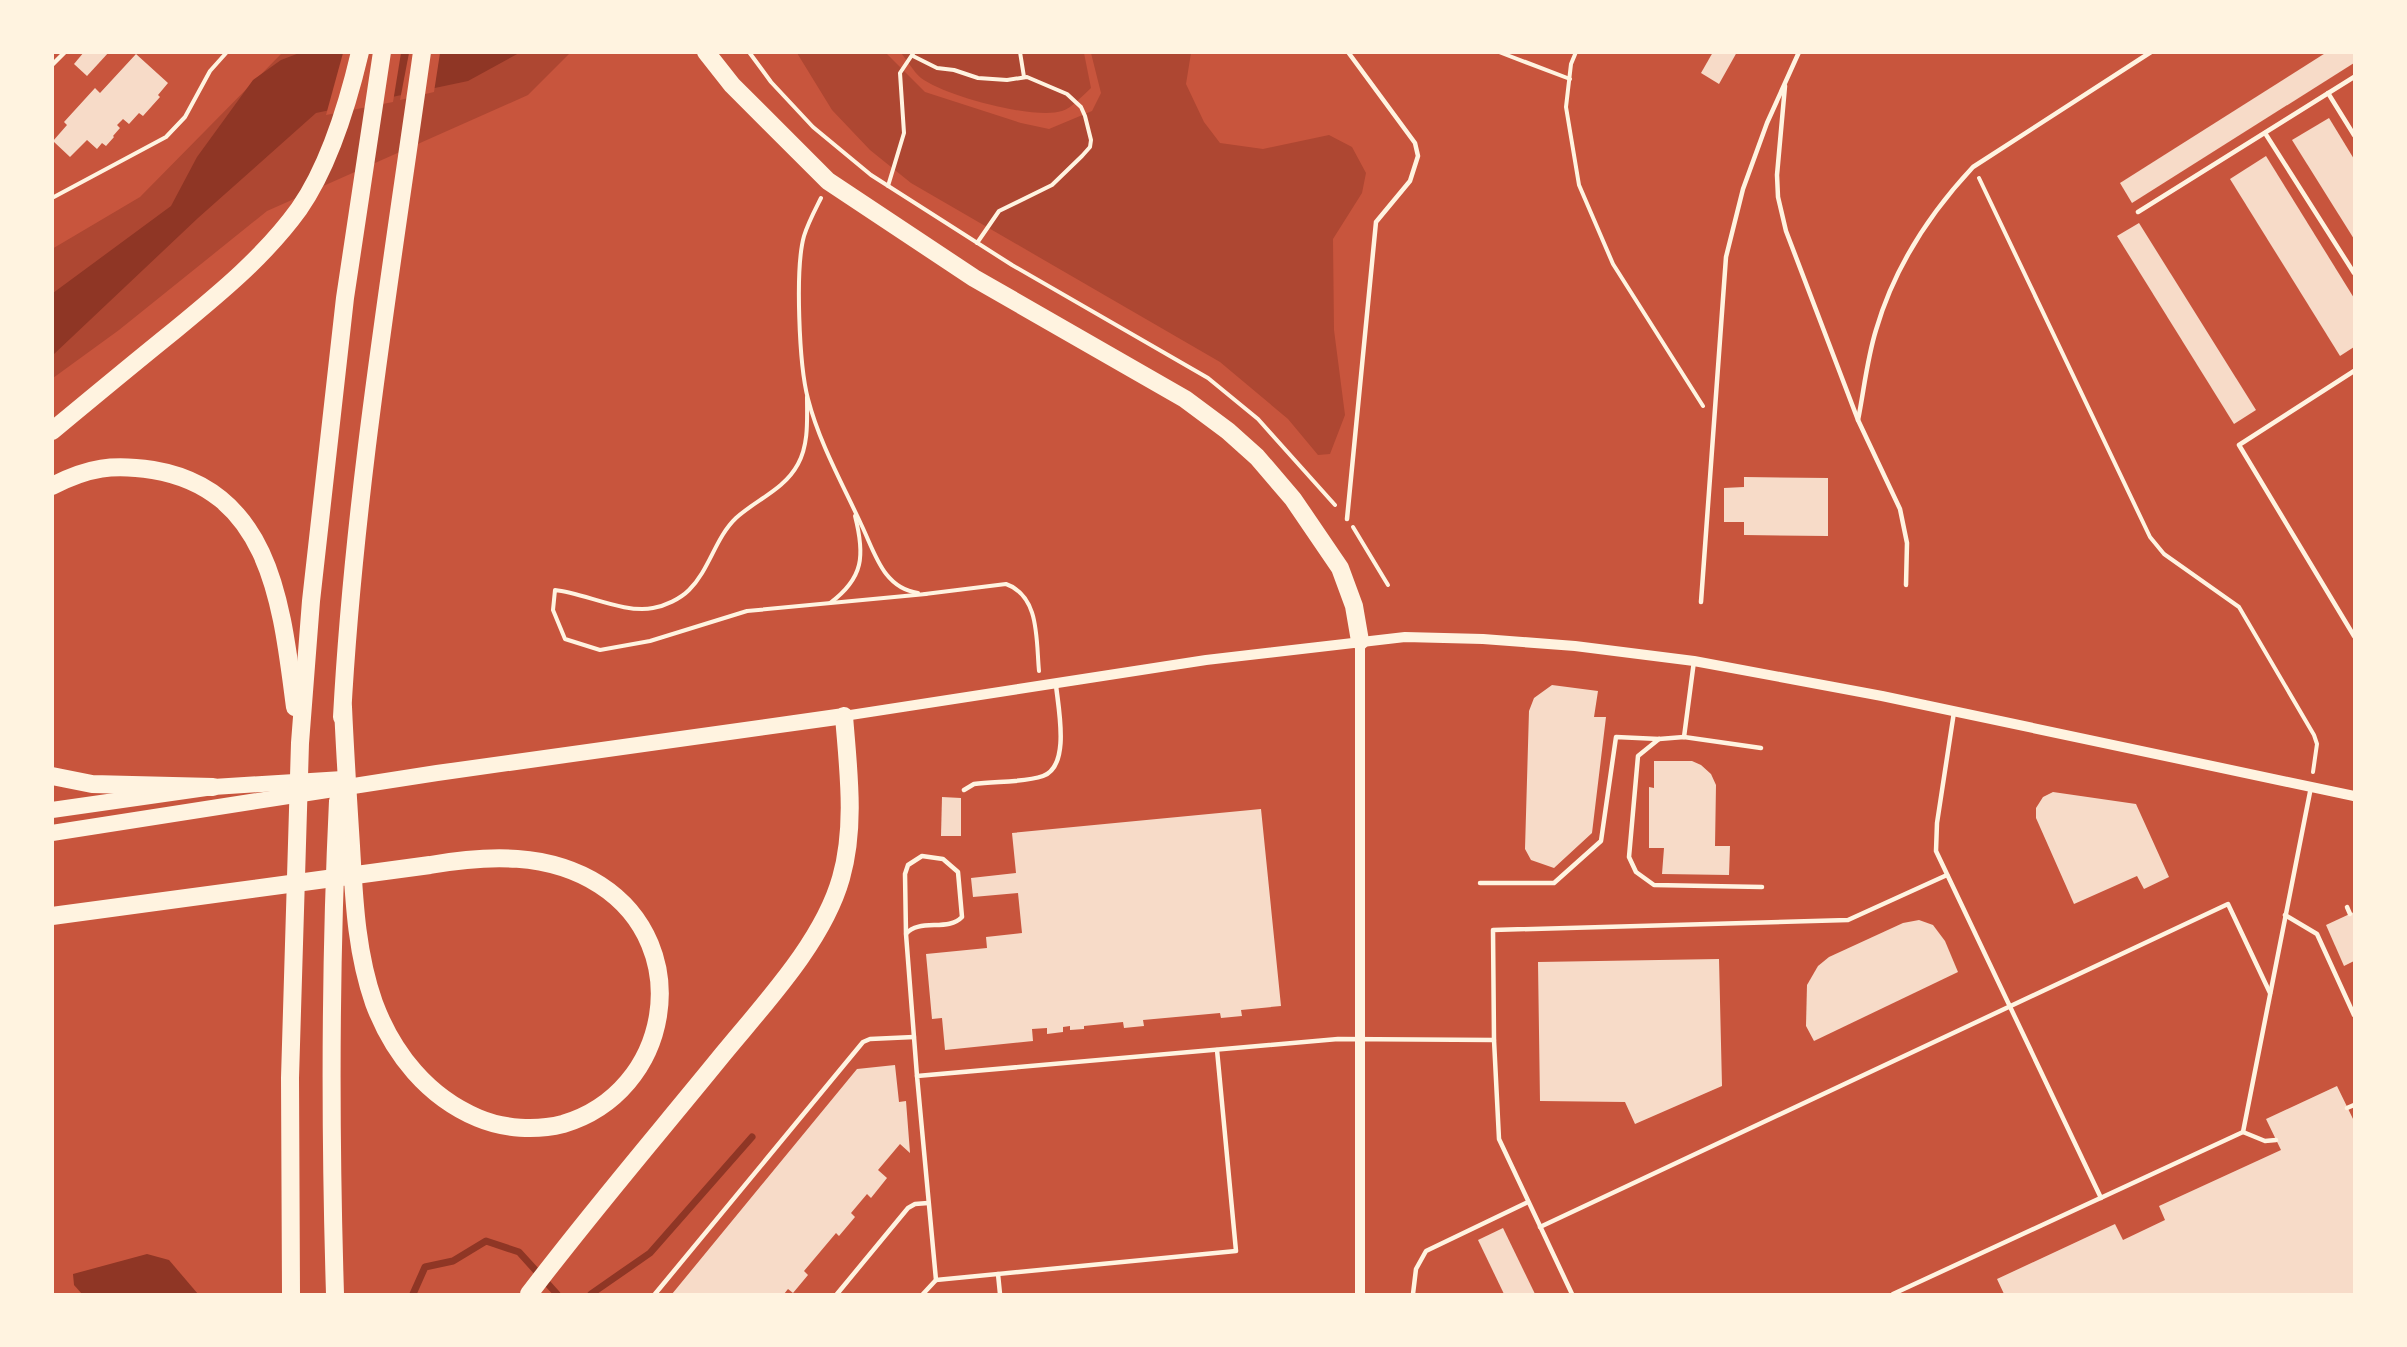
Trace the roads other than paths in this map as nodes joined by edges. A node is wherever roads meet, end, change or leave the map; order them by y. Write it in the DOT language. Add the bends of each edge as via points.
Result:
graph roads {
  1 [pos="64,52"];
  2 [pos="360,52"];
  3 [pos="382,52"];
  4 [pos="422,52"];
  5 [pos="706,52"];
  6 [pos="1348,52"];
  7 [pos="1799,52"];
  8 [pos="2151,52"];
  9 [pos="52,65"];
  10 [pos="2355,77"];
  11 [pos="1786,81"];
  12 [pos="2328,93"];
  13 [pos="2265,133"];
  14 [pos="2355,135"];
  15 [pos="2138,212"];
  16 [pos="2355,273"];
  17 [pos="2355,371"];
  18 [pos="1858,420"];
  19 [pos="52,431"];
  20 [pos="52,486"];
  21 [pos="1347,519"];
  22 [pos="1906,585"];
  23 [pos="1701,602"];
  24 [pos="2355,636"];
  25 [pos="1360,641"];
  26 [pos="1694,661"];
  27 [pos="1055,682"];
  28 [pos="343,707"];
  29 [pos="1954,712"];
  30 [pos="844,716"];
  31 [pos="1684,737"];
  32 [pos="1659,739"];
  33 [pos="300,743"];
  34 [pos="1761,748"];
  35 [pos="437,773"];
  36 [pos="52,776"];
  37 [pos="213,787"];
  38 [pos="2311,788"];
  39 [pos="964,790"];
  40 [pos="2355,796"];
  41 [pos="52,810"];
  42 [pos="52,833"];
  43 [pos="1947,875"];
  44 [pos="1480,883"];
  45 [pos="1762,887"];
  46 [pos="2347,907"];
  47 [pos="2350,914"];
  48 [pos="2285,915"];
  49 [pos="52,916"];
  50 [pos="906,934"];
  51 [pos="2270,993"];
  52 [pos="2009,1005"];
  53 [pos="2354,1013"];
  54 [pos="914,1037"];
  55 [pos="1360,1038"];
  56 [pos="1494,1040"];
  57 [pos="1217,1050"];
  58 [pos="917,1076"];
  59 [pos="2355,1105"];
  60 [pos="2347,1108"];
  61 [pos="2243,1132"];
  62 [pos="2276,1140"];
  63 [pos="2101,1198"];
  64 [pos="1528,1202"];
  65 [pos="928,1203"];
  66 [pos="1540,1227"];
  67 [pos="998,1274"];
  68 [pos="936,1280"];
  69 [pos="291,1294"];
  70 [pos="334,1294"];
  71 [pos="530,1294"];
  72 [pos="655,1294"];
  73 [pos="837,1294"];
  74 [pos="924,1294"];
  75 [pos="1000,1294"];
  76 [pos="1360,1294"];
  77 [pos="1413,1294"];
  78 [pos="1572,1294"];
  79 [pos="1893,1294"];
  1 -- 9 [label="lane"];
  2 -- 19 [label="highway" via="343,113 300,207 261,254 219,294"];
  3 -- 33 [label="highway" via="345,298"];
  4 -- 28 [label="highway" via="367,438"];
  5 -- 25 [label="highway" via="732,85 828,181 974,278 1175,393 1257,457 1293,500 1340,568 1354,606"];
  6 -- 21 [label="lane" via="1415,143 1418,156 1410,181 1376,222"];
  7 -- 11 [label="lane"];
  8 -- 18 [label="lane" via="1973,167 1950,191 1906,255 1876,330"];
  10 -- 12 [label="lane"];
  11 -- 18 [label="lane" via="1778,197 1786,231"];
  11 -- 23 [label="lane" via="1735,214 1726,257"];
  12 -- 13 [label="lane"];
  12 -- 14 [label="lane"];
  13 -- 15 [label="lane"];
  13 -- 16 [label="lane"];
  17 -- 24 [label="lane" via="2239,445"];
  18 -- 22 [label="lane" via="1900,509 1906,543"];
  20 -- 33 [label="highway" via="104,466 171,473 195,482 240,518 271,573 278,599"];
  25 -- 26 [label="street" via="1405,637 1484,639"];
  25 -- 27 [label="street"];
  25 -- 55 [label="street"];
  26 -- 29 [label="street"];
  26 -- 31 [label="lane"];
  27 -- 30 [label="street"];
  27 -- 39 [label="lane" via="1061,744 1055,767 1044,776 974,784"];
  28 -- 49 [label="highway" via="357,929 368,982 384,1026 408,1066 441,1098 487,1122 535,1129 556,1126 591,1113 607,1102 642,1062 657,1028 660,1006 656,960 633,915 599,885 553,865 501,858 430,865 221,895"];
  28 -- 70 [label="highway" via="333,913"];
  29 -- 38 [label="street"];
  29 -- 43 [label="lane" via="1935,837 1936,851"];
  30 -- 35 [label="highway"];
  30 -- 71 [label="highway" via="849,777 848,840 842,878 823,920 750,1021"];
  31 -- 32 [label="lane"];
  31 -- 34 [label="lane"];
  32 -- 44 [label="lane" via="1617,737 1601,841 1554,883"];
  32 -- 45 [label="lane" via="1638,756 1629,857 1636,873 1654,885"];
  33 -- 69 [label="highway" via="290,1078"];
  35 -- 37 [label="highway"];
  35 -- 42 [label="highway"];
  36 -- 37 [label="highway" via="92,784"];
  37 -- 41 [label="highway"];
  38 -- 40 [label="street"];
  38 -- 48 [label="lane"];
  43 -- 52 [label="lane"];
  43 -- 56 [label="lane" via="1848,920 1493,930"];
  46 -- 47 [label="lane"];
  48 -- 51 [label="lane"];
  48 -- 53 [label="lane" via="2317,934"];
  50 -- 50 [label="lane" via="912,928 953,924 962,917 959,876 947,861 926,855 908,865 904,874"];
  50 -- 54 [label="lane"];
  51 -- 52 [label="lane" via="2228,904"];
  51 -- 61 [label="lane"];
  52 -- 63 [label="lane"];
  52 -- 66 [label="lane"];
  54 -- 58 [label="lane"];
  54 -- 72 [label="lane" via="863,1042"];
  55 -- 56 [label="lane"];
  55 -- 57 [label="lane"];
  55 -- 76 [label="street"];
  56 -- 64 [label="lane" via="1499,1139"];
  57 -- 58 [label="lane"];
  57 -- 67 [label="lane" via="1236,1251"];
  58 -- 65 [label="lane"];
  59 -- 60 [label="lane"];
  61 -- 62 [label="lane"];
  61 -- 63 [label="lane"];
  63 -- 79 [label="lane"];
  64 -- 66 [label="lane"];
  64 -- 77 [label="lane" via="1426,1251 1416,1269"];
  65 -- 68 [label="lane"];
  65 -- 73 [label="lane" via="908,1208"];
  66 -- 78 [label="lane"];
  67 -- 68 [label="lane"];
  67 -- 75 [label="lane"];
  68 -- 74 [label="lane"];
}
